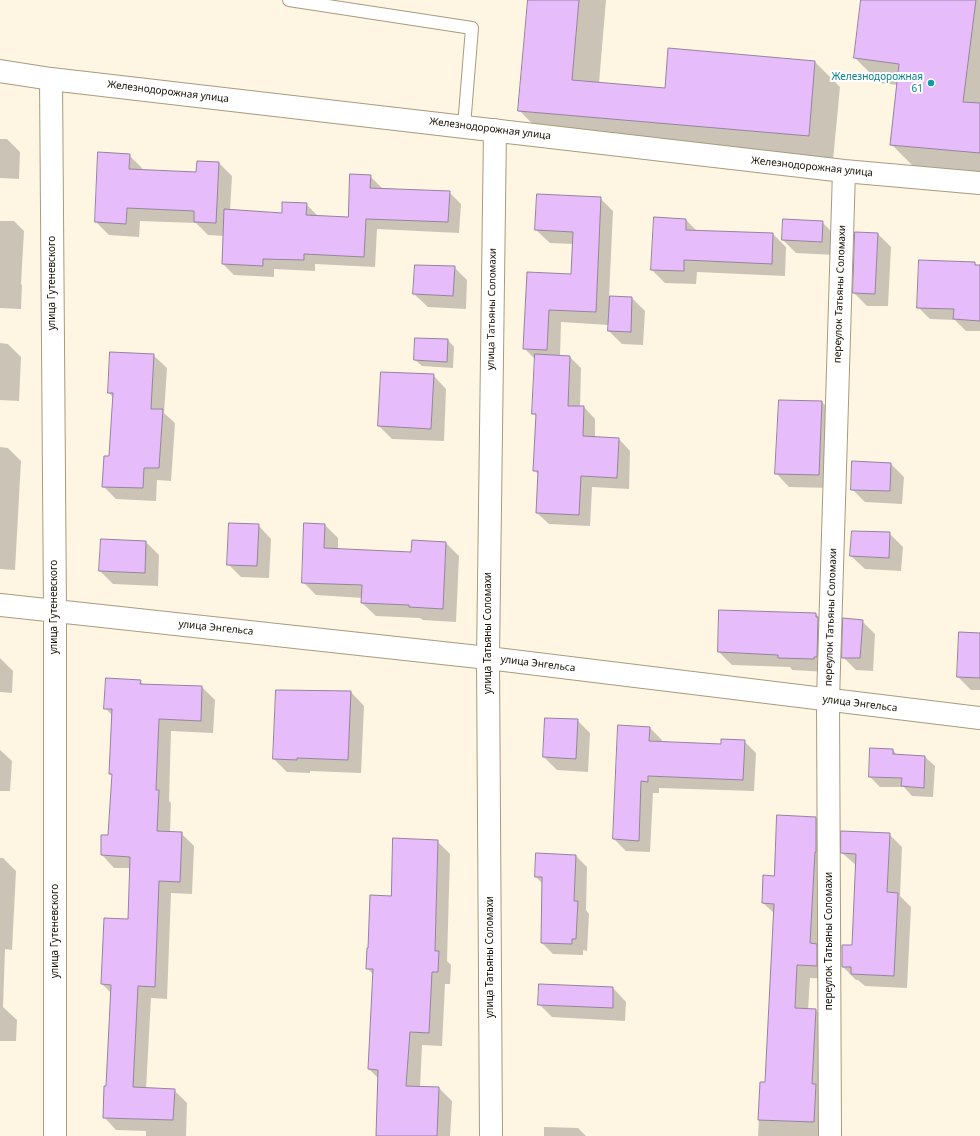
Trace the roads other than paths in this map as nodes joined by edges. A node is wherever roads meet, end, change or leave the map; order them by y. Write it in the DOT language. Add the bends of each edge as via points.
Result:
graph roads {
  1 [pos="289,0"];
  2 [pos="0,71"];
  3 [pos="51,79"];
  4 [pos="464,126"];
  5 [pos="494,130"];
  6 [pos="844,171"];
  7 [pos="980,183"];
  8 [pos="0,605"];
  9 [pos="54,610"];
  10 [pos="488,658"];
  11 [pos="828,700"];
  12 [pos="980,718"];
  13 [pos="55,1136"];
  14 [pos="491,1136"];
  15 [pos="830,1136"];
  1 -- 4 [label="lane" via="472,28"];
  2 -- 3 [label="street, Железнодорожная улица"];
  3 -- 4 [label="street, Железнодорожная улица"];
  3 -- 9 [label="street, улица Гутеневского"];
  4 -- 5 [label="street, Железнодорожная улица"];
  5 -- 6 [label="street, Железнодорожная улица"];
  5 -- 10 [label="street, улица Татьяны Соломахи"];
  6 -- 7 [label="street, Железнодорожная улица"];
  6 -- 11 [label="street, переулок Татьяны Соломахи"];
  8 -- 9 [label="street, улица Энгельса"];
  9 -- 10 [label="street, улица Энгельса"];
  9 -- 13 [label="street, улица Гутеневского"];
  10 -- 11 [label="street, улица Энгельса"];
  10 -- 14 [label="street, улица Татьяны Соломахи"];
  11 -- 12 [label="street, улица Энгельса"];
  11 -- 15 [label="street, переулок Татьяны Соломахи"];
}
